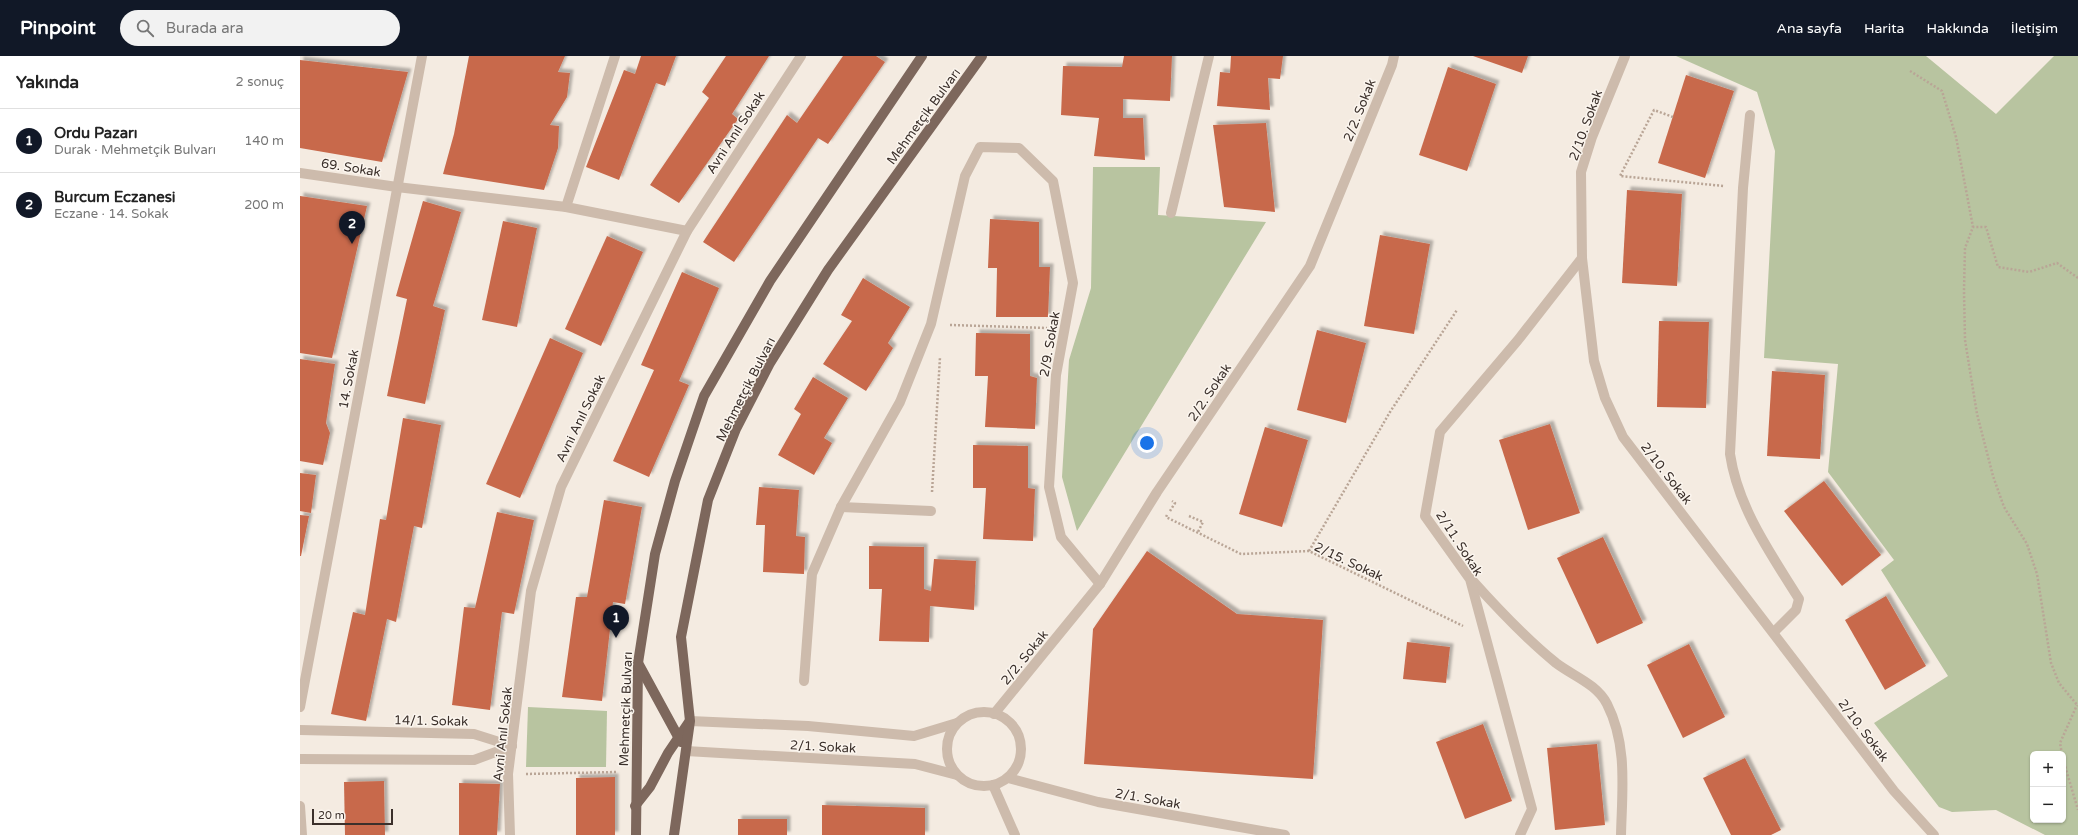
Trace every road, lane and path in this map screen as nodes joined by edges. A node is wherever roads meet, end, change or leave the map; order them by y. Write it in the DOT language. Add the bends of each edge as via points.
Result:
graph roads {
  1 [pos="422,56"];
  2 [pos="615,56"];
  3 [pos="801,56"];
  4 [pos="922,56"];
  5 [pos="982,56"];
  6 [pos="1209,56"];
  7 [pos="1394,56"];
  8 [pos="1625,56"];
  9 [pos="1910,71"];
  10 [pos="1750,114"];
  11 [pos="1673,116"];
  12 [pos="300,173"];
  13 [pos="397,187"];
  14 [pos="1743,188"];
  15 [pos="566,206"];
  16 [pos="1171,213"];
  17 [pos="1972,227"];
  18 [pos="687,231"];
  19 [pos="1582,258"];
  20 [pos="2078,278"];
  21 [pos="1456,310"];
  22 [pos="931,324"];
  23 [pos="1030,328"];
  24 [pos="940,355"];
  25 [pos="1157,492"];
  26 [pos="841,507"];
  27 [pos="931,511"];
  28 [pos="1189,516"];
  29 [pos="1198,532"];
  30 [pos="1309,551"];
  31 [pos="1470,579"];
  32 [pos="1100,584"];
  33 [pos="1774,632"];
  34 [pos="1487,638"];
  35 [pos="638,663"];
  36 [pos="804,681"];
  37 [pos="2077,706"];
  38 [pos="300,707"];
  39 [pos="994,714"];
  40 [pos="690,721"];
  41 [pos="957,723"];
  42 [pos="300,730"];
  43 [pos="679,737"];
  44 [pos="512,746"];
  45 [pos="686,751"];
  46 [pos="2061,751"];
  47 [pos="300,759"];
  48 [pos="2066,769"];
  49 [pos="636,772"];
  50 [pos="508,774"];
  51 [pos="957,775"];
  52 [pos="1008,778"];
  53 [pos="993,785"];
  54 [pos="300,806"];
  55 [pos="635,806"];
  56 [pos="2078,810"];
  57 [pos="302,835"];
  58 [pos="510,835"];
  59 [pos="636,835"];
  60 [pos="674,835"];
  61 [pos="1015,835"];
  62 [pos="1285,835"];
  63 [pos="1520,835"];
  64 [pos="1621,835"];
  65 [pos="1934,835"];
  1 -- 13 [label="street, 14. Sokak"];
  2 -- 15 [label="street"];
  3 -- 18 [label="street, Avni Anıl Sokak"];
  4 -- 35 [label="main road, Mehmetçik Bulvarı" via="770,281 704,396 675,481 655,554"];
  5 -- 40 [label="main road, Mehmetçik Bulvarı" via="828,270 770,363 736,430 708,500 681,637"];
  6 -- 16 [label="street"];
  7 -- 25 [label="street, 2/2. Sokak" via="1310,266"];
  8 -- 19 [label="street, 2/10. Sokak" via="1592,137 1581,172"];
  9 -- 17 [label="path" via="1942,91 1956,137"];
  10 -- 14 [label="street"];
  11 -- 14 [label="path" via="1654,110 1620,176"];
  12 -- 13 [label="street, 69. Sokak"];
  13 -- 15 [label="street, 69. Sokak"];
  13 -- 38 [label="street, 14. Sokak"];
  14 -- 33 [label="street" via="1730,454 1732,468 1753,525 1799,599 1796,610"];
  15 -- 18 [label="street, 69. Sokak"];
  17 -- 20 [label="path" via="1986,227 1998,267 2029,272 2057,263"];
  17 -- 37 [label="path" via="1965,248 1965,340 1978,414 1993,476 2002,501 2027,544 2037,574 2051,663 2059,683"];
  18 -- 44 [label="street, Avni Anıl Sokak" via="561,488 531,591"];
  19 -- 31 [label="street, 2/11. Sokak" via="1518,340 1440,432 1425,516"];
  19 -- 33 [label="street, 2/10. Sokak" via="1594,361 1605,398 1623,437"];
  21 -- 30 [label="path" via="1390,412"];
  22 -- 23 [label="path"];
  22 -- 26 [label="street" via="900,402"];
  22 -- 32 [label="street, 2/9. Sokak" via="965,176 980,147 1019,148 1053,181 1073,283 1056,375 1049,487 1061,536"];
  24 -- 27 [label="path"];
  25 -- 29 [label="path, 2/15. Sokak" via="1175,503 1166,517"];
  25 -- 32 [label="street, 2/2. Sokak"];
  26 -- 27 [label="street"];
  26 -- 36 [label="street" via="812,574"];
  28 -- 29 [label="path" via="1203,522"];
  29 -- 30 [label="path, 2/15. Sokak" via="1241,554"];
  30 -- 34 [label="path, 2/15. Sokak"];
  31 -- 34 [label="street, 2/11. Sokak"];
  31 -- 64 [label="street" via="1517,629 1557,663 1590,685 1607,703 1621,745"];
  32 -- 39 [label="street, 2/2. Sokak"];
  33 -- 65 [label="street, 2/10. Sokak" via="1894,791"];
  34 -- 63 [label="street, 2/11. Sokak" via="1532,809"];
  35 -- 43 [label="main road"];
  35 -- 49 [label="main road, Mehmetçik Bulvarı"];
  37 -- 46 [label="path" via="2060,743"];
  39 -- 41 [label="street" via="975,714"];
  39 -- 52 [label="street" via="1013,726 1020,742 1020,758"];
  40 -- 41 [label="street, 2/1. Sokak" via="808,726 914,736"];
  40 -- 43 [label="main road"];
  40 -- 45 [label="main road, Mehmetçik Bulvarı"];
  41 -- 51 [label="street" via="949,738 947,754 950,765"];
  42 -- 44 [label="street, 14/1. Sokak" via="474,734"];
  43 -- 45 [label="main road"];
  43 -- 55 [label="main road" via="650,787"];
  44 -- 47 [label="street" via="474,760"];
  44 -- 50 [label="street, Avni Anıl Sokak"];
  45 -- 51 [label="street, 2/1. Sokak" via="915,764"];
  45 -- 60 [label="main road, Mehmetçik Bulvarı"];
  48 -- 56 [label="path"];
  49 -- 50 [label="path"];
  49 -- 55 [label="main road, Mehmetçik Bulvarı"];
  50 -- 58 [label="street, Avni Anıl Sokak"];
  51 -- 53 [label="street" via="973,785"];
  52 -- 53 [label="street"];
  52 -- 62 [label="street, 2/1. Sokak" via="1098,802"];
  53 -- 61 [label="street"];
  54 -- 57 [label="street"];
  55 -- 59 [label="main road, Mehmetçik Bulvarı"];
}
